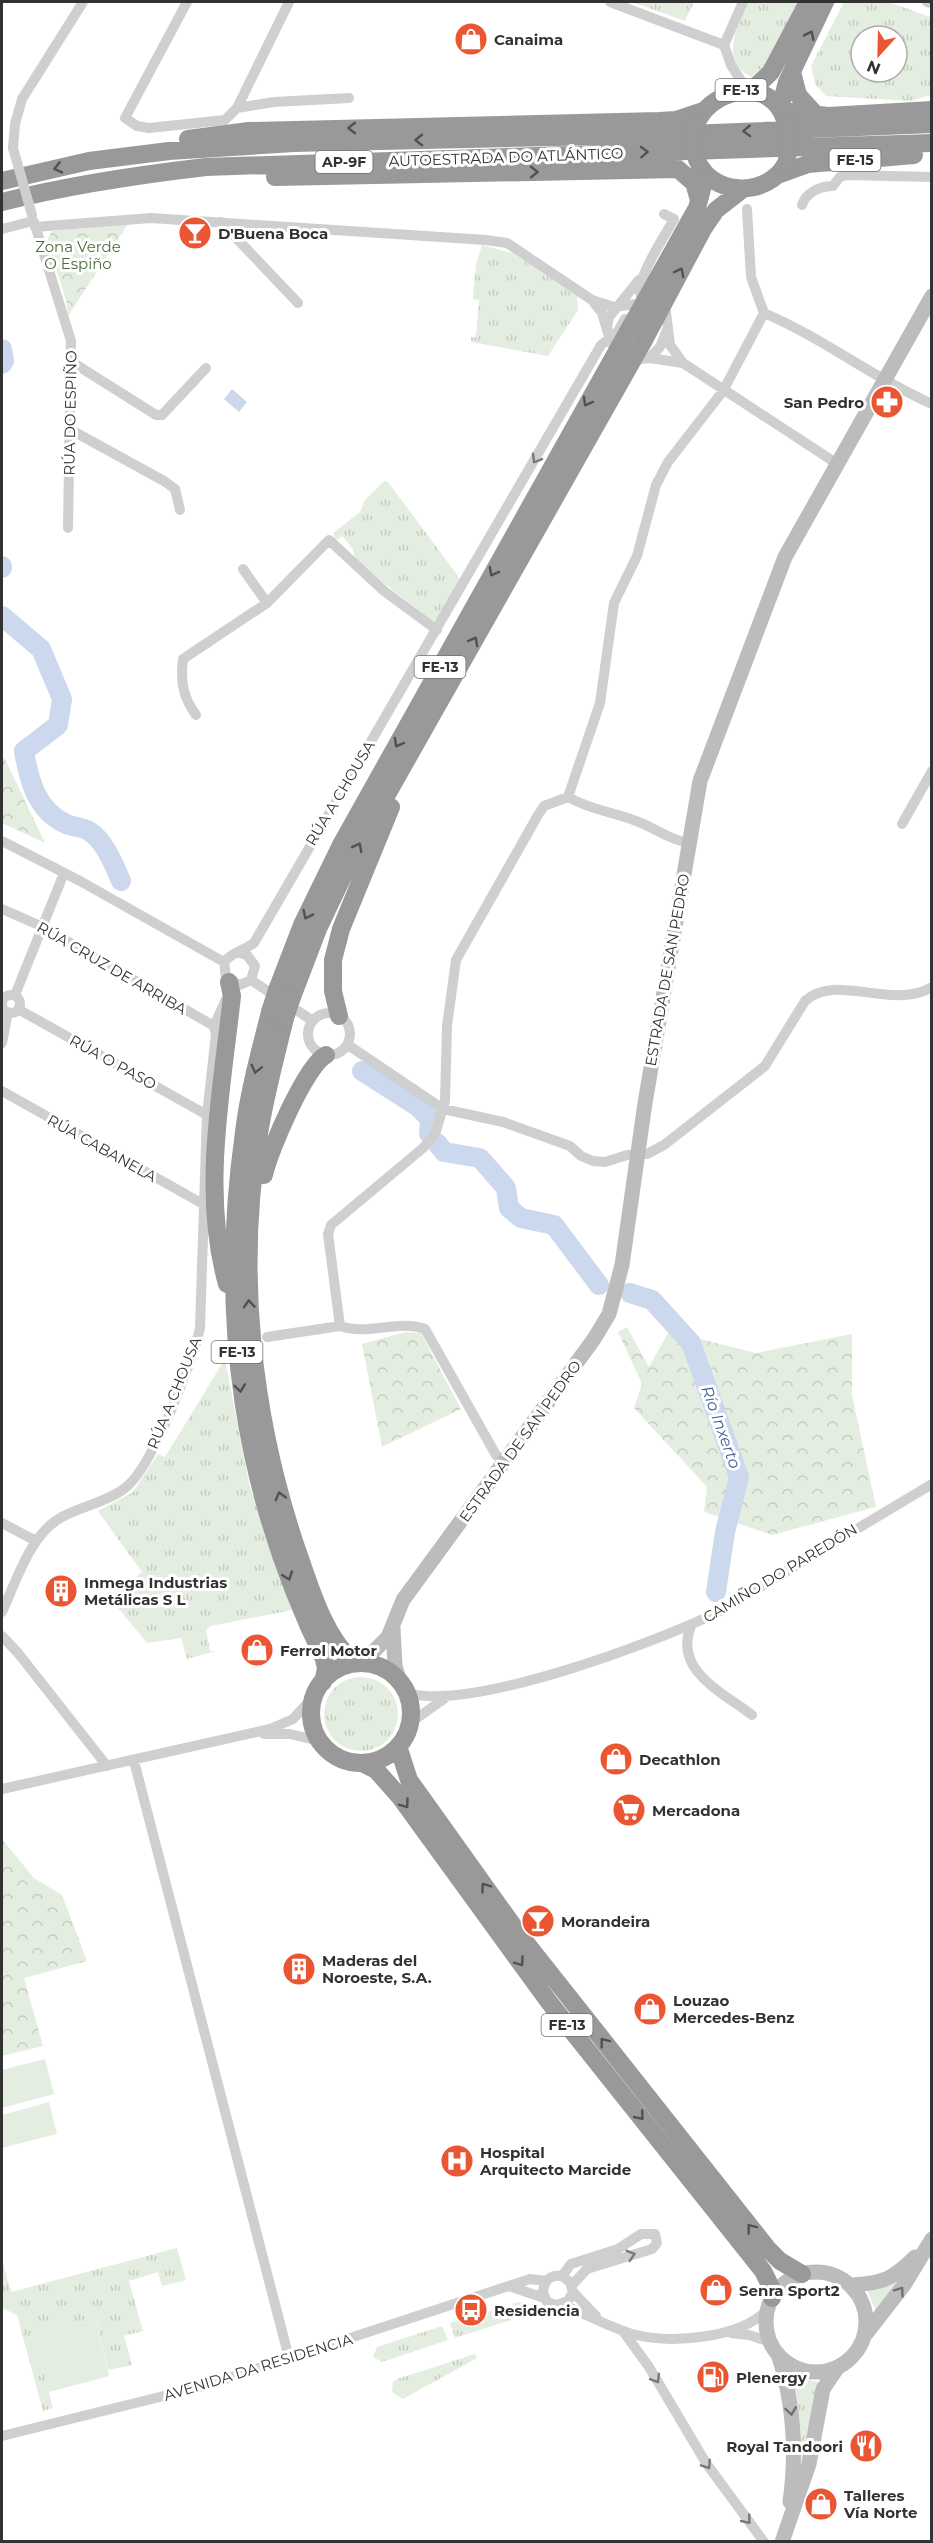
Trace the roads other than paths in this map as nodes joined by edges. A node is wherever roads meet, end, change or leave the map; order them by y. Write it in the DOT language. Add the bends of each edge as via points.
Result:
graph roads {
  1 [pos="83,2"];
  2 [pos="187,2"];
  3 [pos="289,2"];
  4 [pos="610,2"];
  5 [pos="742,2"];
  6 [pos="808,2"];
  7 [pos="825,2"];
  8 [pos="724,45"];
  9 [pos="731,65"];
  10 [pos="792,72"];
  11 [pos="749,90"];
  12 [pos="728,93"];
  13 [pos="349,98"];
  14 [pos="237,108"];
  15 [pos="932,110"];
  16 [pos="783,113"];
  17 [pos="816,115"];
  18 [pos="932,124"];
  19 [pos="932,143"];
  20 [pos="698,146"];
  21 [pos="932,153"];
  22 [pos="89,161"];
  23 [pos="784,167"];
  24 [pos="678,169"];
  25 [pos="932,177"];
  26 [pos="2,181"];
  27 [pos="57,189"];
  28 [pos="743,189"];
  29 [pos="699,200"];
  30 [pos="2,202"];
  31 [pos="802,205"];
  32 [pos="747,209"];
  33 [pos="664,214"];
  34 [pos="34,221"];
  35 [pos="221,222"];
  36 [pos="2,229"];
  37 [pos="646,293"];
  38 [pos="932,296"];
  39 [pos="592,300"];
  40 [pos="298,303"];
  41 [pos="619,306"];
  42 [pos="764,314"];
  43 [pos="667,330"];
  44 [pos="622,347"];
  45 [pos="72,362"];
  46 [pos="683,363"];
  47 [pos="206,368"];
  48 [pos="883,381"];
  49 [pos="723,391"];
  50 [pos="932,404"];
  51 [pos="71,430"];
  52 [pos="836,463"];
  53 [pos="180,510"];
  54 [pos="68,528"];
  55 [pos="243,569"];
  56 [pos="267,603"];
  57 [pos="437,630"];
  58 [pos="196,715"];
  59 [pos="428,720"];
  60 [pos="932,771"];
  61 [pos="568,797"];
  62 [pos="902,824"];
  63 [pos="2,841"];
  64 [pos="689,843"];
  65 [pos="64,873"];
  66 [pos="2,909"];
  67 [pos="43,927"];
  68 [pos="240,953"];
  69 [pos="224,962"];
  70 [pos="251,980"];
  71 [pos="230,985"];
  72 [pos="932,987"];
  73 [pos="284,993"];
  74 [pos="5,1005"];
  75 [pos="277,1015"];
  76 [pos="339,1016"];
  77 [pos="313,1021"];
  78 [pos="215,1030"];
  79 [pos="2,1043"];
  80 [pos="348,1045"];
  81 [pos="326,1055"];
  82 [pos="2,1091"];
  83 [pos="443,1109"];
  84 [pos="207,1115"];
  85 [pos="638,1155"];
  86 [pos="203,1204"];
  87 [pos="249,1262"];
  88 [pos="234,1311"];
  89 [pos="340,1326"];
  90 [pos="267,1337"];
  91 [pos="505,1462"];
  92 [pos="932,1484"];
  93 [pos="2,1524"];
  94 [pos="36,1541"];
  95 [pos="2,1611"];
  96 [pos="691,1626"];
  97 [pos="393,1628"];
  98 [pos="2,1636"];
  99 [pos="359,1663"];
  100 [pos="403,1686"];
  101 [pos="319,1689"];
  102 [pos="449,1697"];
  103 [pos="752,1715"];
  104 [pos="410,1723"];
  105 [pos="255,1733"];
  106 [pos="319,1741"];
  107 [pos="398,1746"];
  108 [pos="134,1761"];
  109 [pos="364,1764"];
  110 [pos="107,1766"];
  111 [pos="2,1790"];
  112 [pos="931,2241"];
  113 [pos="797,2271"];
  114 [pos="562,2276"];
  115 [pos="546,2281"];
  116 [pos="852,2285"];
  117 [pos="512,2287"];
  118 [pos="572,2288"];
  119 [pos="544,2298"];
  120 [pos="770,2298"];
  121 [pos="564,2305"];
  122 [pos="601,2320"];
  123 [pos="623,2331"];
  124 [pos="725,2332"];
  125 [pos="865,2337"];
  126 [pos="774,2348"];
  127 [pos="289,2358"];
  128 [pos="838,2367"];
  129 [pos="2,2436"];
  130 [pos="787,2525"];
  131 [pos="764,2541"];
  132 [pos="782,2541"];
  1 -- 34 [label="street, RÚA DO ESPIÑO, bridge" via="22,99 15,123 13,147"];
  2 -- 14 [label="street" via="125,118 149,128 225,120"];
  3 -- 14 [label="street"];
  4 -- 8 [label="street"];
  5 -- 8 [label="street"];
  6 -- 11 [label="highway" via="771,72"];
  10 -- 7 [label="highway, one-way"];
  8 -- 9 [label="street"];
  9 -- 11 [label="street"];
  9 -- 12 [label="street" via="732,86"];
  10 -- 16 [label="highway"];
  10 -- 17 [label="highway" via="798,95"];
  11 -- 12 [label="highway, FE-13"];
  11 -- 16 [label="highway, FE-13" via="762,94"];
  12 -- 20 [label="highway, FE-13" via="710,102"];
  13 -- 14 [label="street"];
  15 -- 17 [label="highway"];
  16 -- 17 [label="highway"];
  16 -- 23 [label="highway, bridge" via="789,134"];
  18 -- 20 [label="highway, AP-9F, one-way"];
  19 -- 20 [label="highway, AP-9F"];
  20 -- 22 [label="highway, AUTOESTRADA DO ATLÁNTICO / AP-9F, one-way" via="294,143"];
  20 -- 22 [label="highway, one-way" via="676,120 249,131 141,146"];
  20 -- 24 [label="highway"];
  27 -- 20 [label="highway, AUTOESTRADA DO ATLÁNTICO / AP-9F, one-way" via="206,167"];
  20 -- 28 [label="highway" via="729,186"];
  20 -- 29 [label="highway, FE-13"];
  21 -- 23 [label="highway, FE-15"];
  22 -- 26 [label="highway, AUTOESTRADA DO ATLÁNTICO / AP-9F, one-way"];
  23 -- 28 [label="highway, FE-13" via="764,184"];
  27 -- 24 [label="highway, one-way" via="88,191 204,178"];
  24 -- 29 [label="highway" via="694,183"];
  25 -- 31 [label="street" via="846,175 833,186 815,191"];
  27 -- 30 [label="highway, AUTOESTRADA DO ATLÁNTICO / AP-9F"];
  37 -- 28 [label="highway, FE-13, one-way" via="716,210"];
  29 -- 37 [label="highway, FE-13"];
  32 -- 42 [label="street" via="751,277"];
  33 -- 37 [label="street" via="674,219"];
  34 -- 35 [label="street" via="151,218"];
  34 -- 36 [label="street"];
  34 -- 45 [label="street, RÚA DO ESPIÑO" via="71,341"];
  35 -- 39 [label="street" via="507,243"];
  35 -- 40 [label="street"];
  37 -- 41 [label="street"];
  37 -- 41 [label="street"];
  37 -- 43 [label="street"];
  37 -- 44 [label="highway, FE-13"];
  38 -- 48 [label="street, ESTRADA DE SAN PEDRO"];
  39 -- 41 [label="street" via="604,306"];
  39 -- 44 [label="street"];
  41 -- 44 [label="street" via="609,317"];
  42 -- 48 [label="street" via="791,325"];
  42 -- 49 [label="street"];
  43 -- 44 [label="street" via="660,347"];
  43 -- 46 [label="street" via="674,353"];
  44 -- 46 [label="street"];
  44 -- 57 [label="street, RÚA A CHOUSA, one-way"];
  59 -- 44 [label="highway, FE-13, one-way"];
  44 -- 73 [label="highway, FE-13, one-way" via="341,845 302,925"];
  45 -- 47 [label="street" via="156,415 162,415"];
  45 -- 51 [label="street, RÚA DO ESPIÑO"];
  46 -- 49 [label="street"];
  48 -- 50 [label="street"];
  48 -- 52 [label="street, ESTRADA DE SAN PEDRO"];
  49 -- 52 [label="street"];
  49 -- 61 [label="street" via="668,462 656,485 637,556 614,603 600,703"];
  51 -- 53 [label="street" via="170,485 175,489"];
  51 -- 54 [label="street, RÚA DO ESPIÑO"];
  52 -- 64 [label="street, ESTRADA DE SAN PEDRO" via="785,557 700,781"];
  55 -- 56 [label="street"];
  56 -- 57 [label="street" via="328,540 384,591"];
  56 -- 58 [label="street" via="183,659 180,677 186,702"];
  57 -- 68 [label="street, RÚA A CHOUSA" via="254,943"];
  73 -- 59 [label="highway, FE-13, one-way" via="355,851"];
  59 -- 76 [label="highway" via="341,929 333,960 333,991"];
  60 -- 62 [label="street"];
  61 -- 64 [label="street" via="589,809 636,820 678,842"];
  61 -- 83 [label="street" via="544,806 456,960 447,1026"];
  63 -- 65 [label="street"];
  64 -- 85 [label="street, ESTRADA DE SAN PEDRO"];
  65 -- 67 [label="street"];
  65 -- 69 [label="street"];
  66 -- 67 [label="street, RÚA CRUZ DE ARRIBA"];
  67 -- 74 [label="street" via="15,995 19,1001"];
  67 -- 78 [label="street, RÚA CRUZ DE ARRIBA"];
  68 -- 69 [label="street"];
  68 -- 70 [label="street" via="247,955 255,966"];
  69 -- 71 [label="street" via="223,973"];
  70 -- 71 [label="street"];
  70 -- 77 [label="street"];
  71 -- 78 [label="street, RÚA A CHOUSA"];
  71 -- 88 [label="highway" via="215,1171 216,1224"];
  72 -- 85 [label="street" via="908,997 845,991 813,993 765,1065 664,1145"];
  73 -- 75 [label="highway, FE-13, bridge"];
  74 -- 79 [label="street"];
  74 -- 84 [label="street, RÚA O PASO"];
  75 -- 87 [label="highway, FE-13" via="259,1135"];
  75 -- 88 [label="highway, FE-13, one-way" via="253,1078 240,1163"];
  76 -- 77 [label="street" via="330,1013"];
  76 -- 80 [label="street" via="350,1029"];
  77 -- 81 [label="street" via="309,1037 312,1046"];
  78 -- 84 [label="street, RÚA A CHOUSA"];
  80 -- 81 [label="street" via="335,1055"];
  80 -- 83 [label="street"];
  81 -- 87 [label="highway" via="313,1066 270,1150 263,1176 260,1224"];
  82 -- 86 [label="street, RÚA CABANELA"];
  83 -- 85 [label="street" via="503,1122 570,1146 593,1161"];
  83 -- 89 [label="street" via="435,1134 423,1148 331,1225 327,1247"];
  84 -- 86 [label="street, RÚA A CHOUSA"];
  85 -- 91 [label="street, ESTRADA DE SAN PEDRO" via="622,1265 609,1314"];
  86 -- 94 [label="street, RÚA A CHOUSA" via="200,1328 196,1346 143,1466 124,1489 60,1518"];
  99 -- 87 [label="highway, FE-13, one-way" via="331,1636 281,1503 256,1374"];
  88 -- 101 [label="highway, FE-13, one-way" via="248,1442 288,1577 324,1659 326,1669"];
  89 -- 90 [label="street"];
  89 -- 91 [label="street" via="375,1330 413,1324 425,1329 496,1455"];
  91 -- 97 [label="street, ESTRADA DE SAN PEDRO" via="403,1600"];
  92 -- 96 [label="street, CAMIÑO DO PAREDÓN"];
  93 -- 94 [label="street"];
  94 -- 95 [label="street, RÚA A CHOUSA"];
  96 -- 102 [label="street, CAMIÑO DO PAREDÓN" via="577,1666 473,1695"];
  96 -- 103 [label="street" via="685,1641 693,1670"];
  97 -- 99 [label="street" via="375,1652"];
  97 -- 100 [label="street" via="395,1666"];
  98 -- 110 [label="street"];
  99 -- 100 [label="highway, FE-13" via="390,1671"];
  99 -- 101 [label="highway" via="339,1668"];
  100 -- 102 [label="street, CAMIÑO DO PAREDÓN" via="419,1697"];
  100 -- 104 [label="highway" via="412,1711"];
  101 -- 105 [label="street" via="292,1719"];
  101 -- 106 [label="highway, FE-13" via="311,1718"];
  102 -- 104 [label="street"];
  104 -- 107 [label="highway"];
  105 -- 106 [label="street" via="290,1734"];
  105 -- 108 [label="street"];
  106 -- 109 [label="highway, FE-13" via="341,1759"];
  107 -- 109 [label="highway" via="387,1756"];
  113 -- 107 [label="highway, FE-13, one-way" via="768,2249 519,1934 409,1780"];
  108 -- 110 [label="street"];
  108 -- 127 [label="street"];
  109 -- 120 [label="highway, FE-13, one-way" via="376,1770 400,1797 549,2002 763,2271"];
  110 -- 111 [label="street"];
  112 -- 116 [label="street" via="893,2277"];
  125 -- 112 [label="street, one-way"];
  113 -- 116 [label="street" via="824,2272"];
  113 -- 120 [label="street"];
  114 -- 115 [label="street"];
  114 -- 118 [label="street"];
  118 -- 114 [label="street, one-way" via="587,2269 652,2249 657,2243 655,2234 646,2232 613,2251 571,2264"];
  115 -- 117 [label="street, AVENIDA DA RESIDENCIA" via="530,2279"];
  115 -- 119 [label="street"];
  116 -- 125 [label="street" via="865,2311"];
  117 -- 119 [label="street"];
  117 -- 127 [label="street, AVENIDA DA RESIDENCIA"];
  118 -- 121 [label="street"];
  118 -- 122 [label="street"];
  119 -- 121 [label="street" via="552,2304"];
  120 -- 124 [label="street" via="749,2324"];
  120 -- 126 [label="street" via="766,2326"];
  121 -- 122 [label="street"];
  122 -- 123 [label="street"];
  123 -- 124 [label="street" via="661,2338"];
  123 -- 131 [label="street, one-way" via="706,2463"];
  124 -- 126 [label="street" via="749,2335"];
  125 -- 128 [label="street" via="850,2360"];
  126 -- 128 [label="street" via="796,2368 810,2372"];
  126 -- 130 [label="street, one-way" via="785,2374 794,2431"];
  127 -- 129 [label="street, AVENIDA DA RESIDENCIA" via="204,2386"];
  128 -- 130 [label="street" via="823,2389 809,2464"];
  130 -- 132 [label="street"];
}
